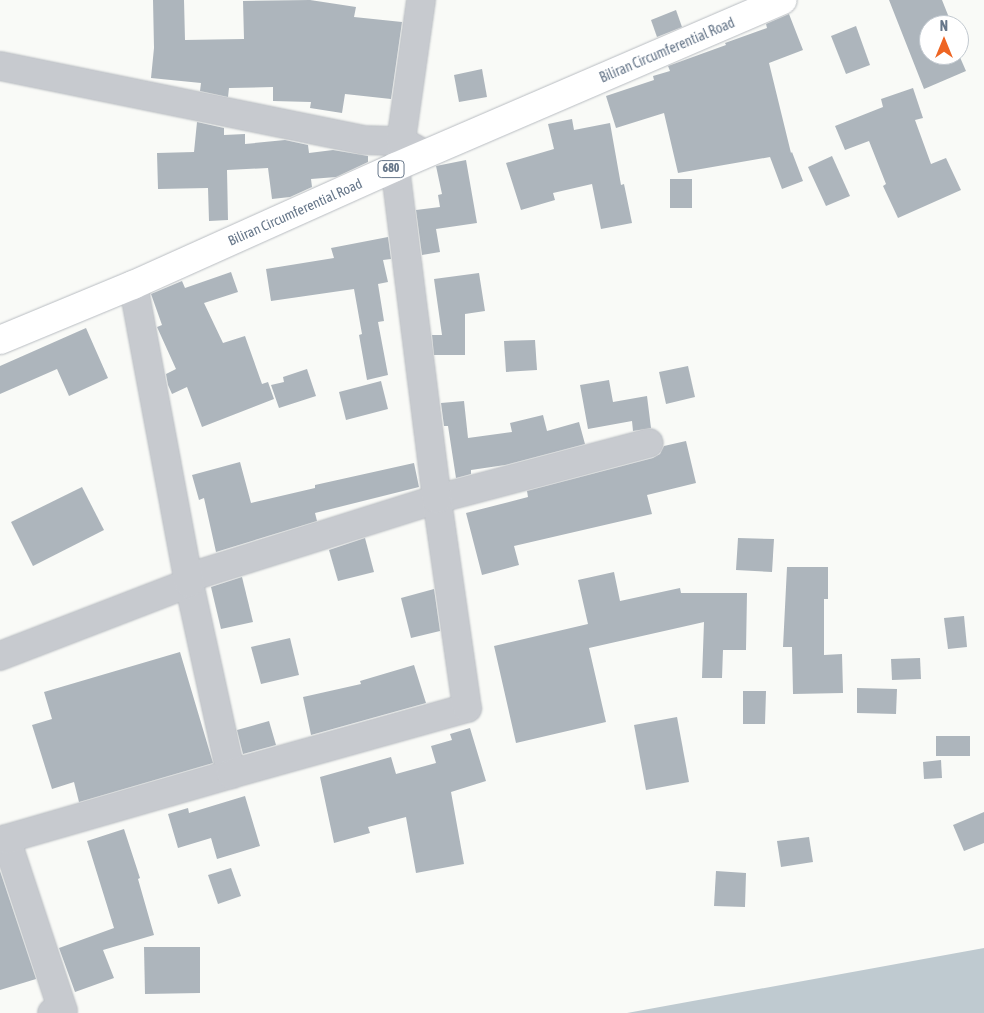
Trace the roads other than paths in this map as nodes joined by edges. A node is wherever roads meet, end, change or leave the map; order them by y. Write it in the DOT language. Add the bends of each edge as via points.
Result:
graph roads {
  1 [pos="421,0"];
  2 [pos="783,0"];
  3 [pos="0,66"];
  4 [pos="398,154"];
  5 [pos="133,285"];
  6 [pos="0,340"];
  7 [pos="649,443"];
  8 [pos="438,499"];
  9 [pos="188,580"];
  10 [pos="0,656"];
  11 [pos="231,774"];
  12 [pos="2,833"];
  13 [pos="52,1013"];
  1 -- 4 [label="street"];
  2 -- 4 [label="main road, Biliran Circumferential Road / 680" via="426,154"];
  3 -- 4 [label="street" via="363,140"];
  4 -- 5 [label="main road, Biliran Circumferential Road / 680"];
  4 -- 8 [label="street"];
  5 -- 6 [label="main road, Biliran Circumferential Road / 680"];
  5 -- 9 [label="street"];
  7 -- 8 [label="street"];
  8 -- 9 [label="street"];
  8 -- 11 [label="street" via="467,708"];
  9 -- 10 [label="street"];
  9 -- 11 [label="street"];
  11 -- 12 [label="street"];
  12 -- 13 [label="street" via="63,1012"];
}
